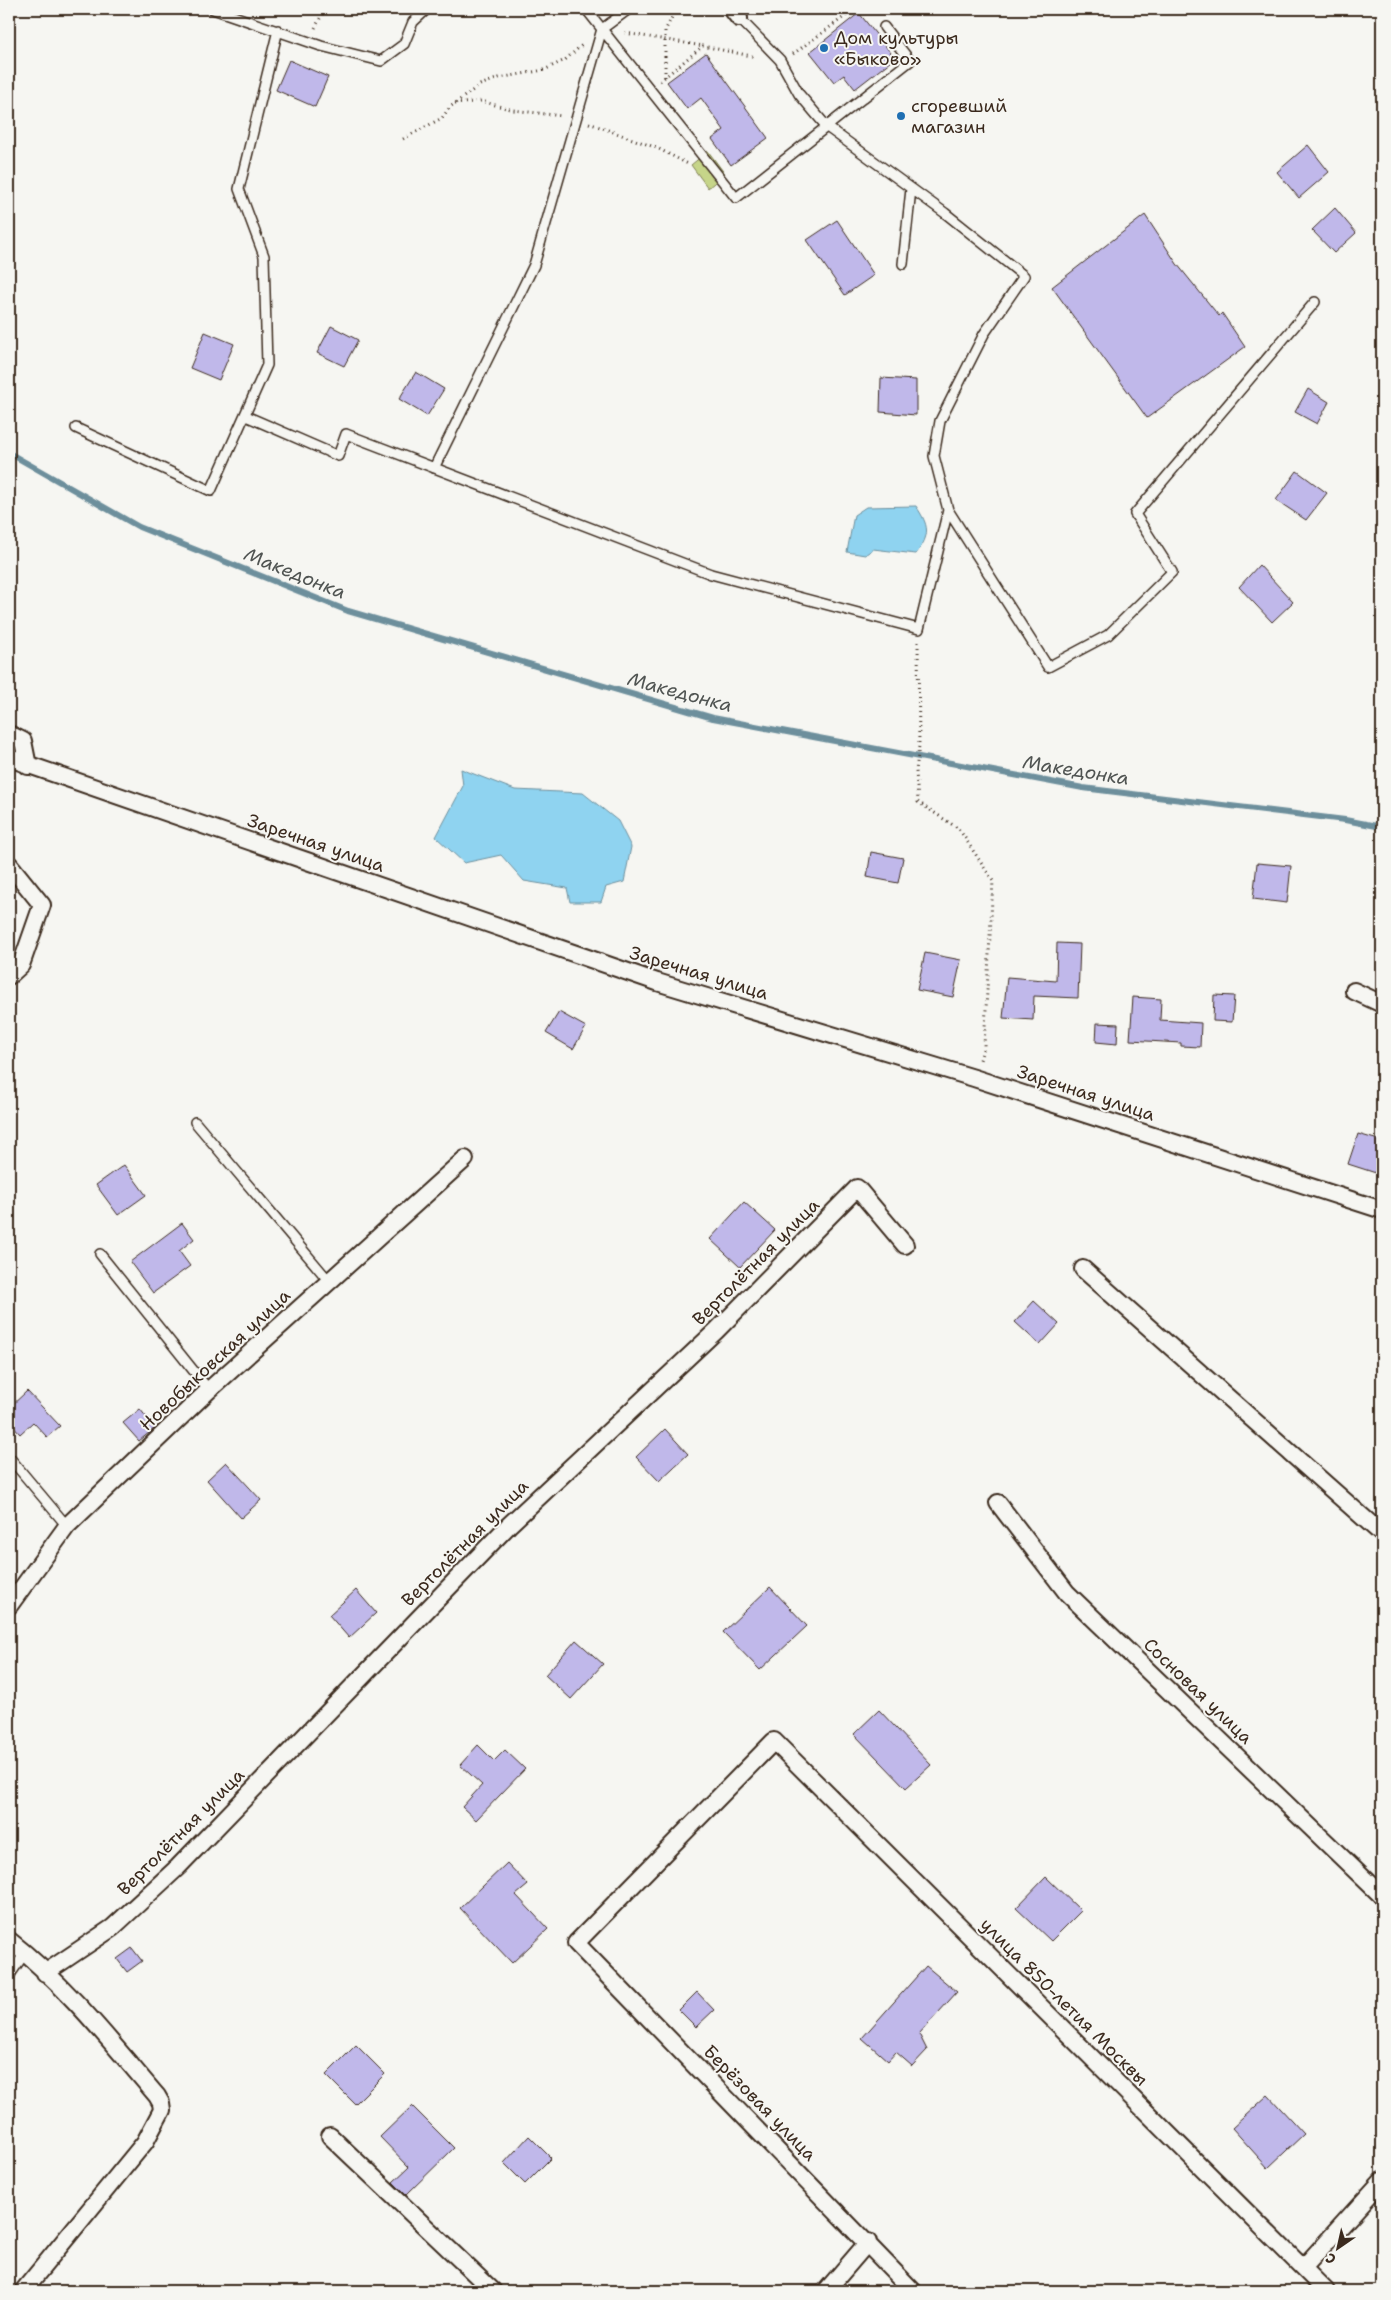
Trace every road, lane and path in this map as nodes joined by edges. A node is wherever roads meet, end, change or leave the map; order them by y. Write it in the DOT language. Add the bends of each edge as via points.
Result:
graph roads {
  1 [pos="213,9"];
  2 [pos="325,9"];
  3 [pos="427,9"];
  4 [pos="586,9"];
  5 [pos="629,9"];
  6 [pos="676,9"];
  7 [pos="855,9"];
  8 [pos="736,13"];
  9 [pos="884,27"];
  10 [pos="602,29"];
  11 [pos="278,30"];
  12 [pos="308,42"];
  13 [pos="703,46"];
  14 [pos="782,63"];
  15 [pos="665,77"];
  16 [pos="651,89"];
  17 [pos="827,127"];
  18 [pos="403,139"];
  19 [pos="910,189"];
  20 [pos="903,264"];
  21 [pos="1315,302"];
  22 [pos="246,416"];
  23 [pos="76,428"];
  24 [pos="434,468"];
  25 [pos="948,510"];
  26 [pos="918,629"];
  27 [pos="9,734"];
  28 [pos="9,758"];
  29 [pos="28,766"];
  30 [pos="9,864"];
  31 [pos="9,976"];
  32 [pos="1354,991"];
  33 [pos="1382,1004"];
  34 [pos="974,1078"];
  35 [pos="195,1122"];
  36 [pos="465,1158"];
  37 [pos="1382,1210"];
  38 [pos="905,1245"];
  39 [pos="100,1254"];
  40 [pos="1083,1269"];
  41 [pos="330,1281"];
  42 [pos="209,1390"];
  43 [pos="9,1457"];
  44 [pos="998,1503"];
  45 [pos="67,1526"];
  46 [pos="1382,1534"];
  47 [pos="9,1606"];
  48 [pos="774,1741"];
  49 [pos="1382,1896"];
  50 [pos="9,1940"];
  51 [pos="25,1953"];
  52 [pos="45,1973"];
  53 [pos="9,1976"];
  54 [pos="330,2136"];
  55 [pos="1382,2181"];
  56 [pos="868,2242"];
  57 [pos="1303,2268"];
  58 [pos="23,2291"];
  59 [pos="493,2291"];
  60 [pos="826,2291"];
  61 [pos="914,2291"];
  62 [pos="1326,2291"];
  1 -- 11 [label="lane"];
  2 -- 12 [label="path"];
  3 -- 12 [label="lane" via="413,22 404,44 381,61"];
  4 -- 10 [label="lane"];
  5 -- 10 [label="lane"];
  6 -- 15 [label="path" via="666,31"];
  7 -- 14 [label="path"];
  8 -- 14 [label="lane"];
  9 -- 17 [label="lane" via="910,62"];
  10 -- 13 [label="path"];
  10 -- 16 [label="lane"];
  10 -- 18 [label="path" via="565,60 544,70 480,85 450,107 442,118"];
  10 -- 24 [label="lane" via="534,265"];
  11 -- 12 [label="lane"];
  11 -- 22 [label="lane" via="239,189 264,256 267,365"];
  13 -- 14 [label="path"];
  13 -- 15 [label="path"];
  14 -- 17 [label="lane" via="799,94"];
  15 -- 16 [label="path"];
  16 -- 17 [label="lane" via="736,198"];
  17 -- 19 [label="lane"];
  19 -- 20 [label="lane"];
  19 -- 25 [label="lane" via="946,213 1024,276 984,334 940,421 934,456"];
  21 -- 25 [label="lane" via="1134,514 1172,572 1108,634 1048,667"];
  22 -- 23 [label="lane" via="211,491"];
  22 -- 24 [label="lane" via="338,456 346,434"];
  24 -- 26 [label="lane" via="711,574"];
  25 -- 26 [label="lane"];
  26 -- 34 [label="path" via="918,802 959,829 993,881 984,1046"];
  27 -- 29 [label="street" via="23,740"];
  28 -- 29 [label="street, Заречная улица"];
  29 -- 34 [label="street, Заречная улица" via="657,982"];
  30 -- 31 [label="street" via="42,905 21,965"];
  32 -- 33 [label="street"];
  34 -- 37 [label="street, Заречная улица"];
  35 -- 41 [label="lane"];
  36 -- 41 [label="street, Новобыковская улица"];
  38 -- 52 [label="street, Вертолётная улица" via="857,1188 716,1331 509,1525 178,1867 112,1928"];
  39 -- 42 [label="lane"];
  40 -- 46 [label="street"];
  41 -- 42 [label="street, Новобыковская улица"];
  42 -- 45 [label="street, Новобыковская улица"];
  43 -- 45 [label="lane"];
  44 -- 49 [label="street, Сосновая улица" via="1068,1593"];
  45 -- 47 [label="street, Новобыковская улица"];
  48 -- 56 [label="street, Берёзовая улица" via="576,1944"];
  48 -- 57 [label="street, улица 850-летия Москвы"];
  50 -- 51 [label="street"];
  51 -- 52 [label="street"];
  51 -- 53 [label="lane"];
  52 -- 58 [label="street" via="127,2060 157,2096 162,2110 145,2142"];
  54 -- 59 [label="street"];
  55 -- 57 [label="street"];
  56 -- 60 [label="street"];
  56 -- 61 [label="street, Берёзовая улица"];
  57 -- 62 [label="street, улица 850-летия Москвы"];
}
